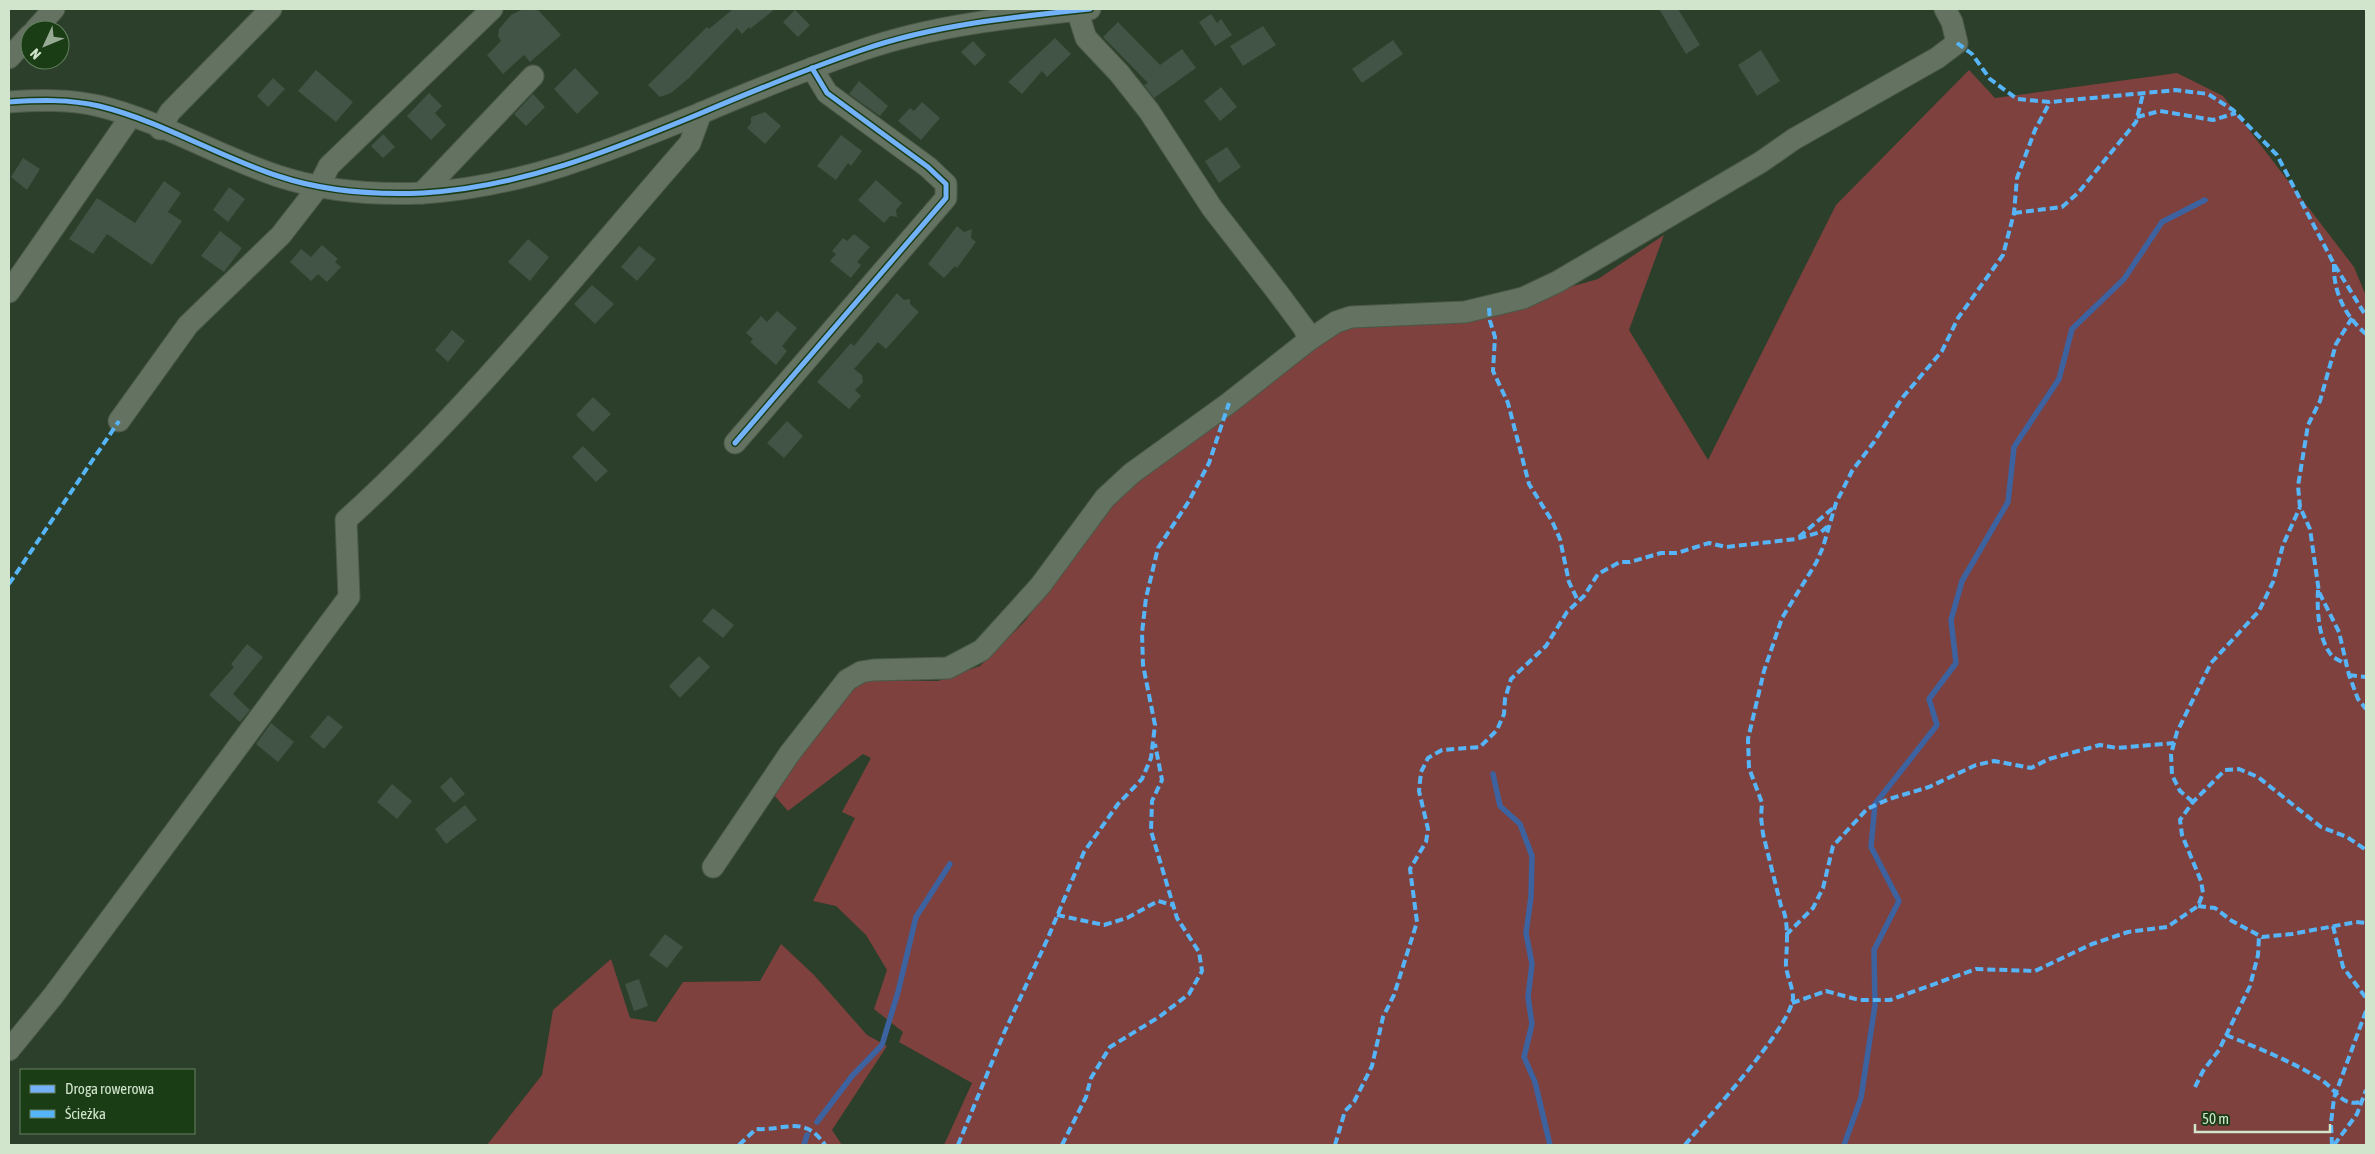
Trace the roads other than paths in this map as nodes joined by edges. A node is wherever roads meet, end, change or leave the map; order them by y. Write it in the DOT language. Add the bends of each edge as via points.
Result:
graph roads {
  1 [pos="54,9"];
  2 [pos="271,9"];
  3 [pos="492,9"];
  4 [pos="1083,9"];
  5 [pos="1945,9"];
  6 [pos="44,20"];
  7 [pos="20,46"];
  8 [pos="9,58"];
  9 [pos="812,68"];
  10 [pos="533,76"];
  11 [pos="9,102"];
  12 [pos="701,113"];
  13 [pos="130,116"];
  14 [pos="160,129"];
  15 [pos="319,186"];
  16 [pos="422,193"];
  17 [pos="9,292"];
  18 [pos="1309,340"];
  19 [pos="119,421"];
  20 [pos="735,443"];
  21 [pos="713,867"];
  22 [pos="9,1050"];
  1 -- 6 [label="street"];
  2 -- 14 [label="street" via="170,112"];
  3 -- 15 [label="street" via="329,166"];
  4 -- 9 [label="street" via="949,27 866,49"];
  4 -- 18 [label="street" via="1086,38 1120,73 1148,110 1212,208 1299,321"];
  5 -- 18 [label="street" via="1952,22 1956,42 1937,58 1794,139 1761,162 1556,282 1523,298 1489,308 1351,317 1336,322"];
  7 -- 8 [label="street"];
  9 -- 12 [label="street"];
  9 -- 20 [label="street" via="827,93 928,167 946,184 946,198"];
  10 -- 16 [label="street"];
  11 -- 13 [label="street" via="67,101 99,106"];
  12 -- 16 [label="street" via="626,144 538,174 474,188"];
  12 -- 22 [label="street" via="690,142 483,381 389,481 346,520 349,597 53,996"];
  13 -- 14 [label="street"];
  13 -- 17 [label="street"];
  14 -- 15 [label="street" via="271,174"];
  15 -- 16 [label="street"];
  15 -- 19 [label="street" via="281,235 188,325"];
  18 -- 21 [label="street" via="1132,473 1105,498 1040,586 982,650 948,668 862,672 847,680 790,752"];
}
